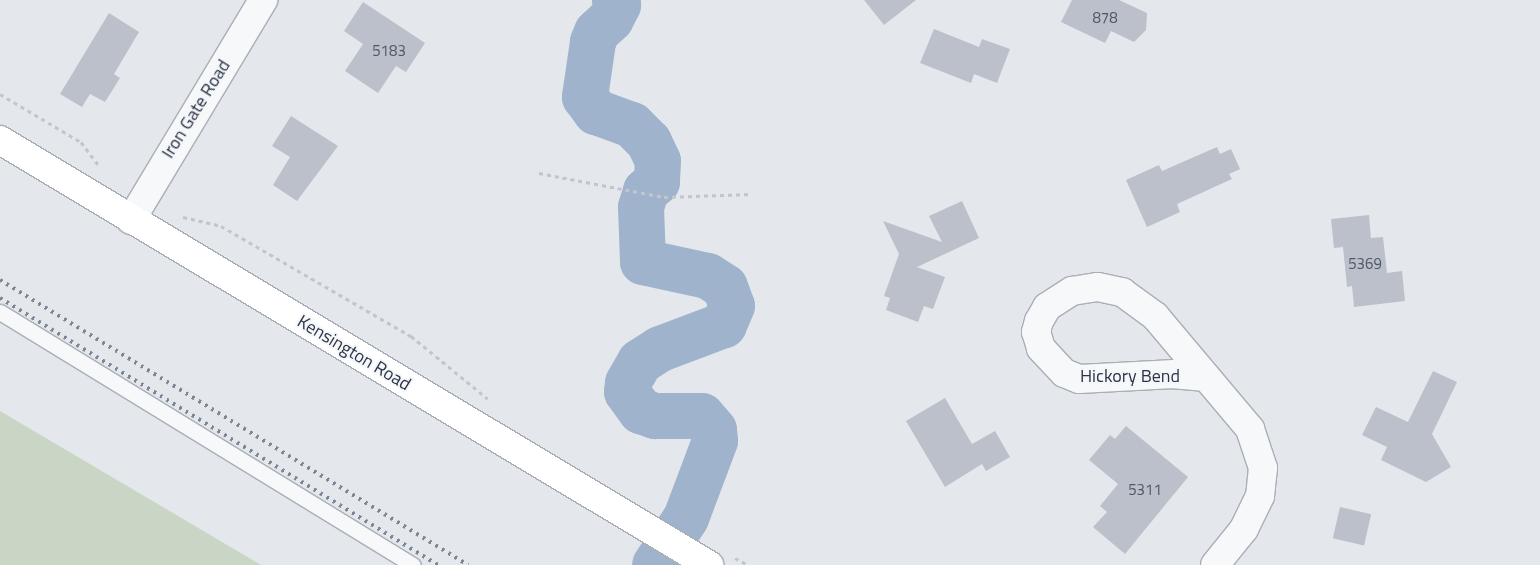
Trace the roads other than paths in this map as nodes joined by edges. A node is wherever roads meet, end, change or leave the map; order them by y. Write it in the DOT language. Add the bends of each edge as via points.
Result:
graph roads {
  1 [pos="263,0"];
  2 [pos="0,140"];
  3 [pos="131,220"];
  4 [pos="0,312"];
  5 [pos="1206,377"];
  6 [pos="702,561"];
  7 [pos="413,565"];
  8 [pos="1215,565"];
  1 -- 3 [label="street, Iron Gate Road"];
  2 -- 3 [label="street, Kensington Road"];
  3 -- 6 [label="street, Kensington Road"];
  4 -- 7 [label="lane"];
  5 -- 5 [label="street, Hickory Bend" via="1155,316 1122,292 1098,287 1072,291 1047,307 1039,321 1036,332 1041,348 1064,373 1079,379 1174,374"];
  5 -- 8 [label="street, Hickory Bend" via="1250,428 1264,468 1260,496 1244,529"];
}
